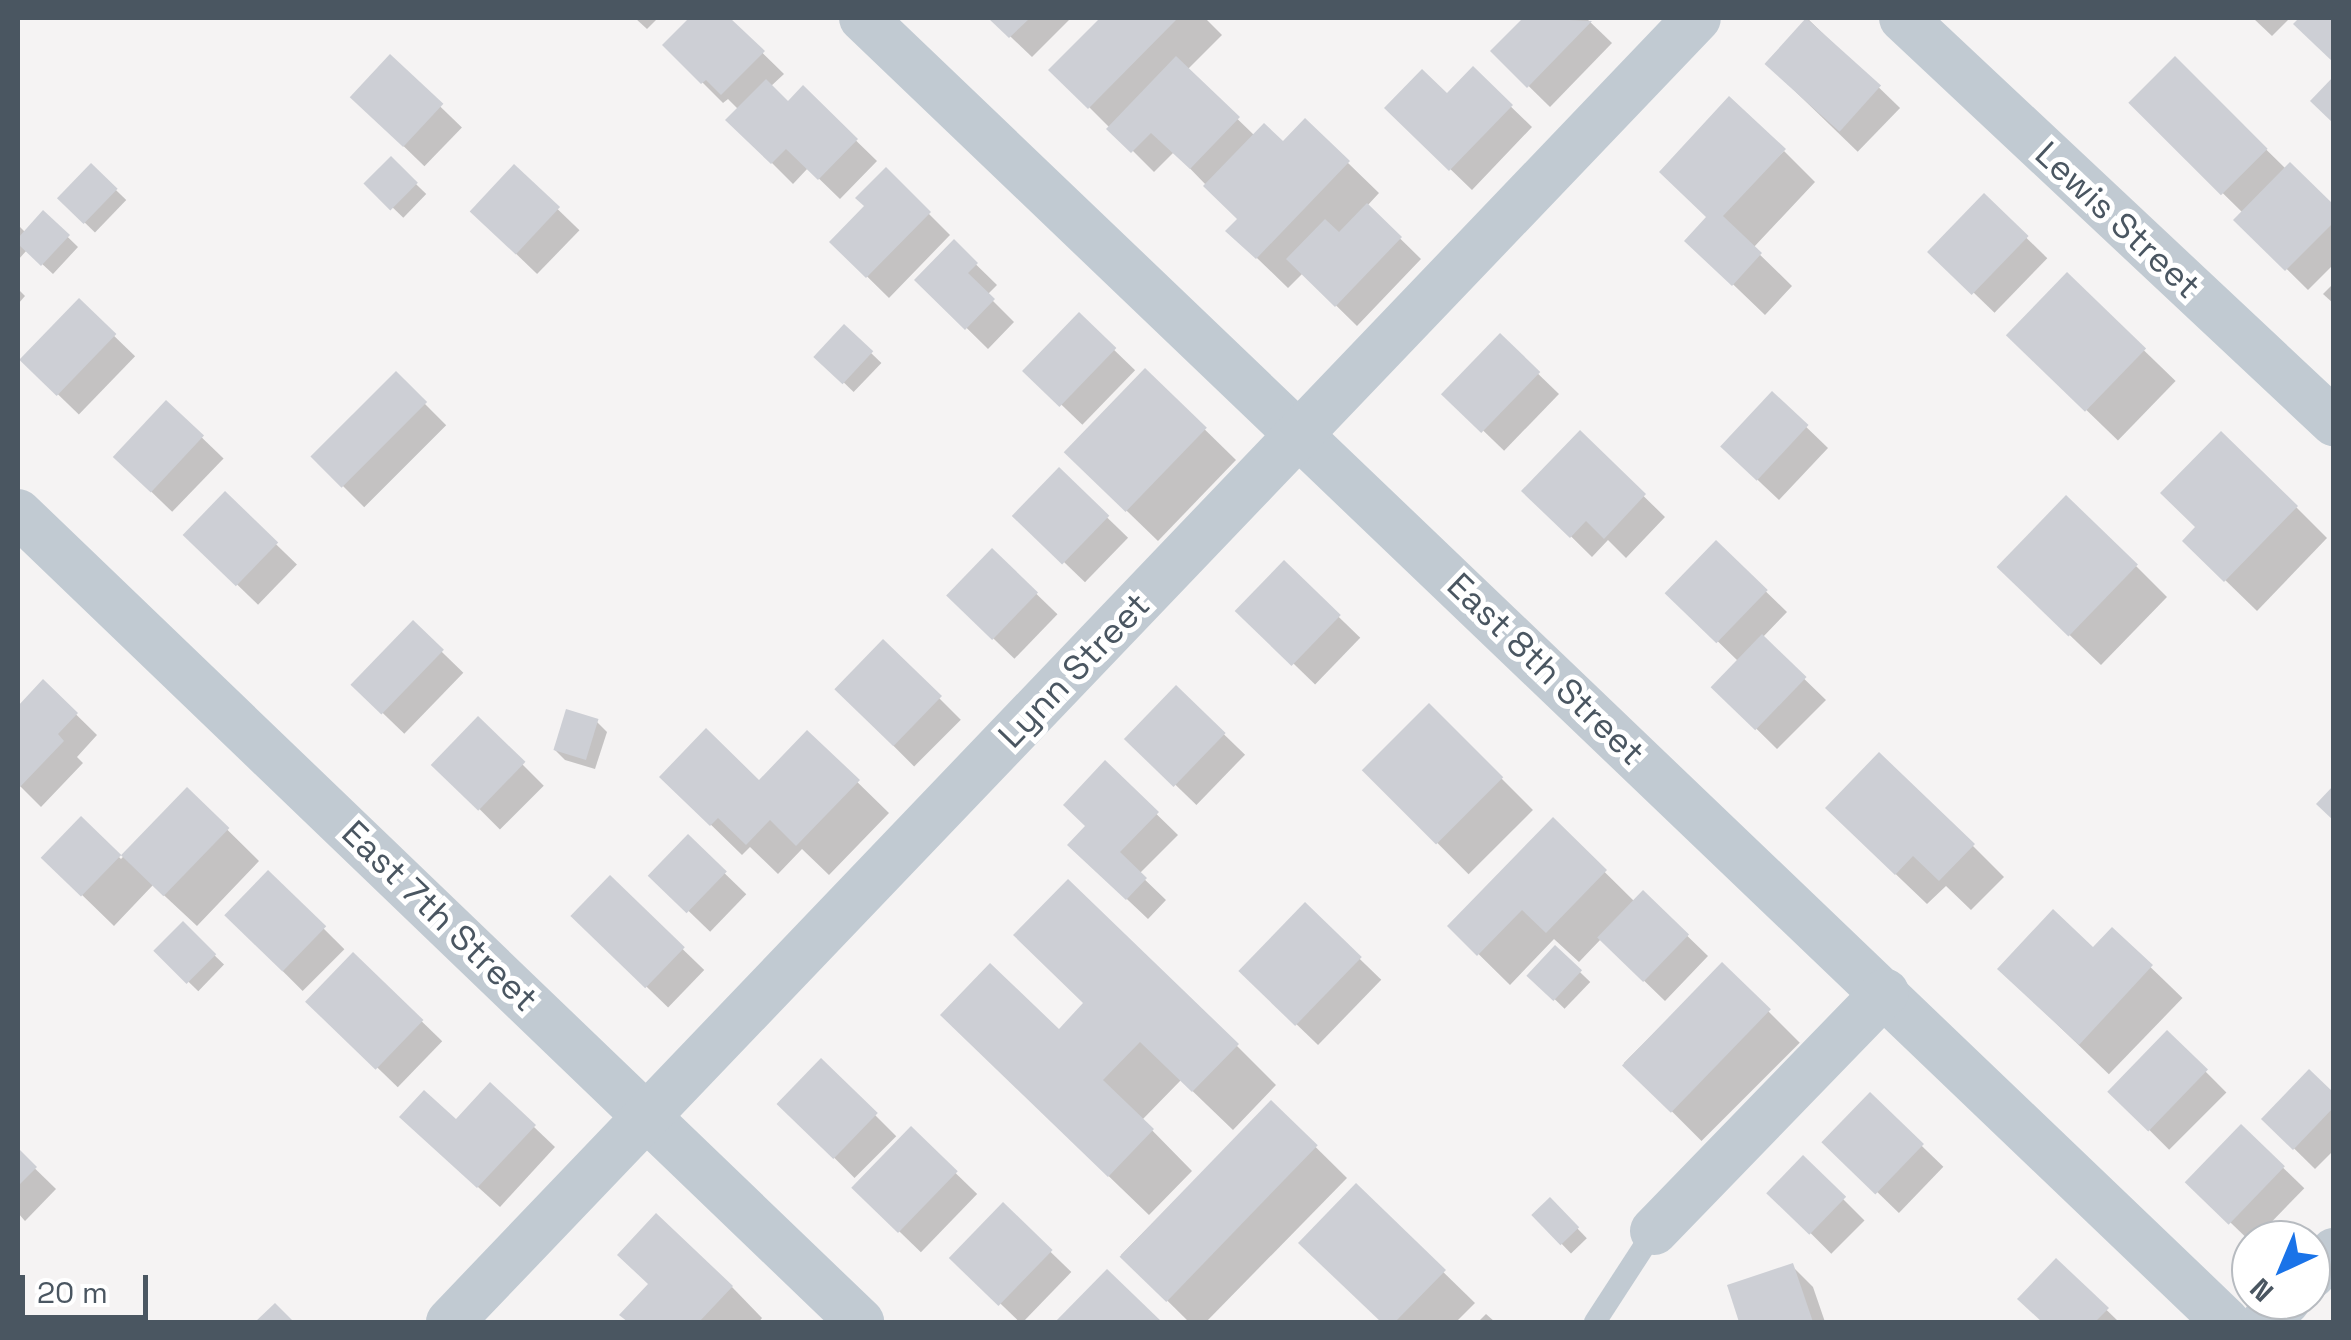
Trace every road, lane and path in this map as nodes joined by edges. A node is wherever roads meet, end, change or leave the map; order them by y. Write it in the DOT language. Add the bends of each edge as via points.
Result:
graph roads {
  1 [pos="864,18"];
  2 [pos="1697,18"];
  3 [pos="1902,18"];
  4 [pos="2334,422"];
  5 [pos="1299,433"];
  6 [pos="18,513"];
  7 [pos="1884,993"];
  8 [pos="650,1117"];
  9 [pos="1654,1231"];
  10 [pos="450,1322"];
  11 [pos="860,1322"];
  12 [pos="1596,1322"];
  13 [pos="2226,1322"];
  1 -- 5 [label="street, East 8th Street"];
  2 -- 5 [label="street, Lynn Street"];
  3 -- 4 [label="street, Lewis Street"];
  5 -- 7 [label="street, East 8th Street"];
  5 -- 8 [label="street, Lynn Street"];
  6 -- 8 [label="street, East 7th Street"];
  7 -- 9 [label="street"];
  7 -- 13 [label="street, East 8th Street"];
  8 -- 10 [label="street, Lynn Street"];
  8 -- 11 [label="street, East 7th Street"];
  9 -- 12 [label="lane"];
}
